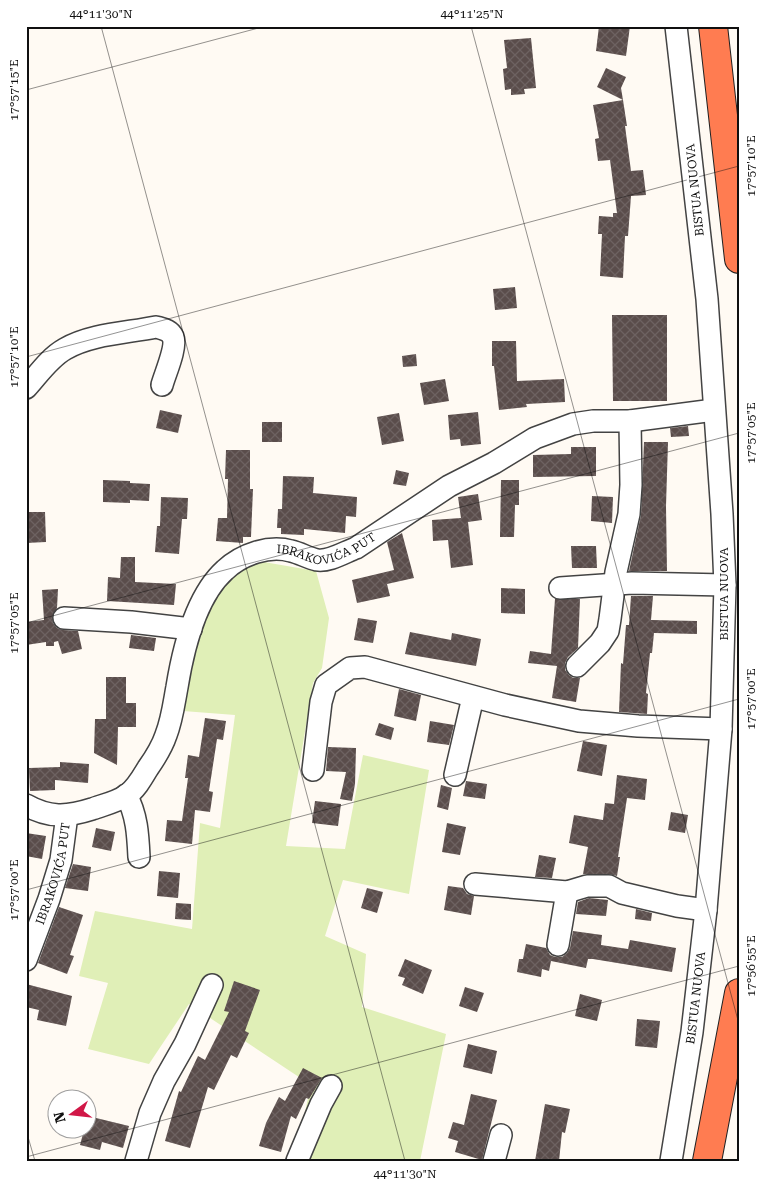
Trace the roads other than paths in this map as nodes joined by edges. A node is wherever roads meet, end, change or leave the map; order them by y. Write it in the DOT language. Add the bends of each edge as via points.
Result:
graph roads {
  1 [pos="676,26"];
  2 [pos="713,26"];
  3 [pos="739,259"];
  4 [pos="162,385"];
  5 [pos="26,388"];
  6 [pos="714,410"];
  7 [pos="630,421"];
  8 [pos="614,584"];
  9 [pos="725,585"];
  10 [pos="560,588"];
  11 [pos="64,618"];
  12 [pos="191,629"];
  13 [pos="577,666"];
  14 [pos="474,697"];
  15 [pos="721,729"];
  16 [pos="313,770"];
  17 [pos="455,775"];
  18 [pos="126,796"];
  19 [pos="26,805"];
  20 [pos="67,815"];
  21 [pos="139,857"];
  22 [pos="475,884"];
  23 [pos="567,892"];
  24 [pos="706,910"];
  25 [pos="558,945"];
  26 [pos="26,960"];
  27 [pos="212,986"];
  28 [pos="739,993"];
  29 [pos="331,1086"];
  30 [pos="501,1135"];
  31 [pos="136,1161"];
  32 [pos="297,1161"];
  33 [pos="494,1161"];
  34 [pos="671,1161"];
  35 [pos="707,1161"];
  1 -- 6 [label="street, BISTUA NUOVA" via="707,299"];
  2 -- 3 [label="highway"];
  4 -- 5 [label="street" via="173,349 173,338 166,329 156,327 80,342 63,350"];
  6 -- 7 [label="street, IBRAKOVIĆA PUT"];
  6 -- 9 [label="street, BISTUA NUOVA"];
  7 -- 8 [label="street" via="629,514"];
  7 -- 12 [label="street, IBRAKOVIĆA PUT" via="573,424 535,438 449,486 356,548 343,553 317,560 277,549 262,550 246,557 224,570 214,582"];
  8 -- 9 [label="street"];
  8 -- 10 [label="street"];
  8 -- 13 [label="street" via="608,631"];
  9 -- 15 [label="street, BISTUA NUOVA"];
  11 -- 12 [label="street"];
  12 -- 18 [label="street, IBRAKOVIĆA PUT" via="166,735 141,778"];
  14 -- 15 [label="street" via="579,721"];
  14 -- 16 [label="street" via="365,667 350,668 326,685"];
  14 -- 17 [label="street"];
  15 -- 24 [label="street, BISTUA NUOVA"];
  18 -- 20 [label="street, IBRAKOVIĆA PUT"];
  18 -- 21 [label="street" via="138,831"];
  19 -- 20 [label="street, IBRAKOVIĆA PUT" via="39,812"];
  20 -- 26 [label="street, IBRAKOVIĆA PUT" via="61,860 50,899"];
  22 -- 23 [label="street"];
  23 -- 24 [label="street" via="587,886 608,886 622,893"];
  23 -- 25 [label="street"];
  24 -- 34 [label="street, BISTUA NUOVA" via="692,1032"];
  27 -- 31 [label="street" via="150,1113"];
  28 -- 35 [label="highway"];
  29 -- 32 [label="street"];
  30 -- 33 [label="street"];
}
